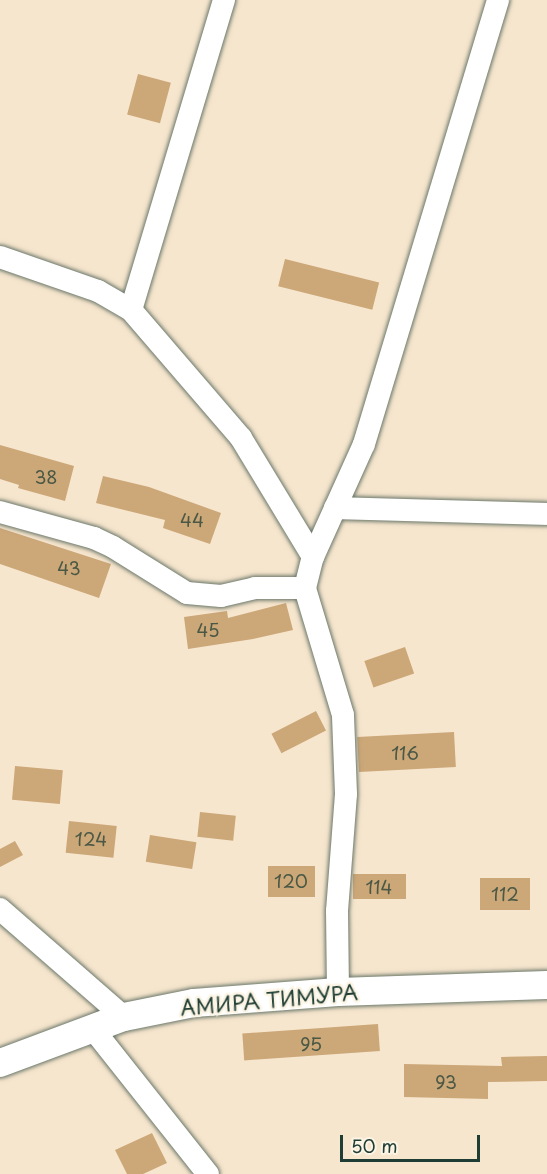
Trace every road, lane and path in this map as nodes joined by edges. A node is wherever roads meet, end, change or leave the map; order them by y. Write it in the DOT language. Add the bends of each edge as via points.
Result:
graph roads {
  1 [pos="224,0"];
  2 [pos="498,0"];
  3 [pos="0,256"];
  4 [pos="131,310"];
  5 [pos="335,508"];
  6 [pos="0,512"];
  7 [pos="547,514"];
  8 [pos="313,557"];
  9 [pos="305,588"];
  10 [pos="0,909"];
  11 [pos="547,985"];
  12 [pos="338,992"];
  13 [pos="124,1017"];
  14 [pos="93,1029"];
  15 [pos="0,1063"];
  16 [pos="208,1174"];
  1 -- 4 [label="street"];
  2 -- 5 [label="street" via="364,444"];
  3 -- 4 [label="street" via="99,291"];
  4 -- 8 [label="street" via="241,438"];
  5 -- 7 [label="street"];
  5 -- 8 [label="street"];
  6 -- 9 [label="street" via="94,538 187,593 221,596 255,588"];
  8 -- 9 [label="street"];
  9 -- 12 [label="street" via="343,716 346,794 337,911"];
  10 -- 13 [label="street"];
  11 -- 12 [label="street, АМИРА ТИМУРА"];
  12 -- 13 [label="street, АМИРА ТИМУРА" via="194,1003"];
  13 -- 14 [label="street, АМИРА ТИМУРА"];
  14 -- 15 [label="street, АМИРА ТИМУРА"];
  14 -- 16 [label="street"];
}
